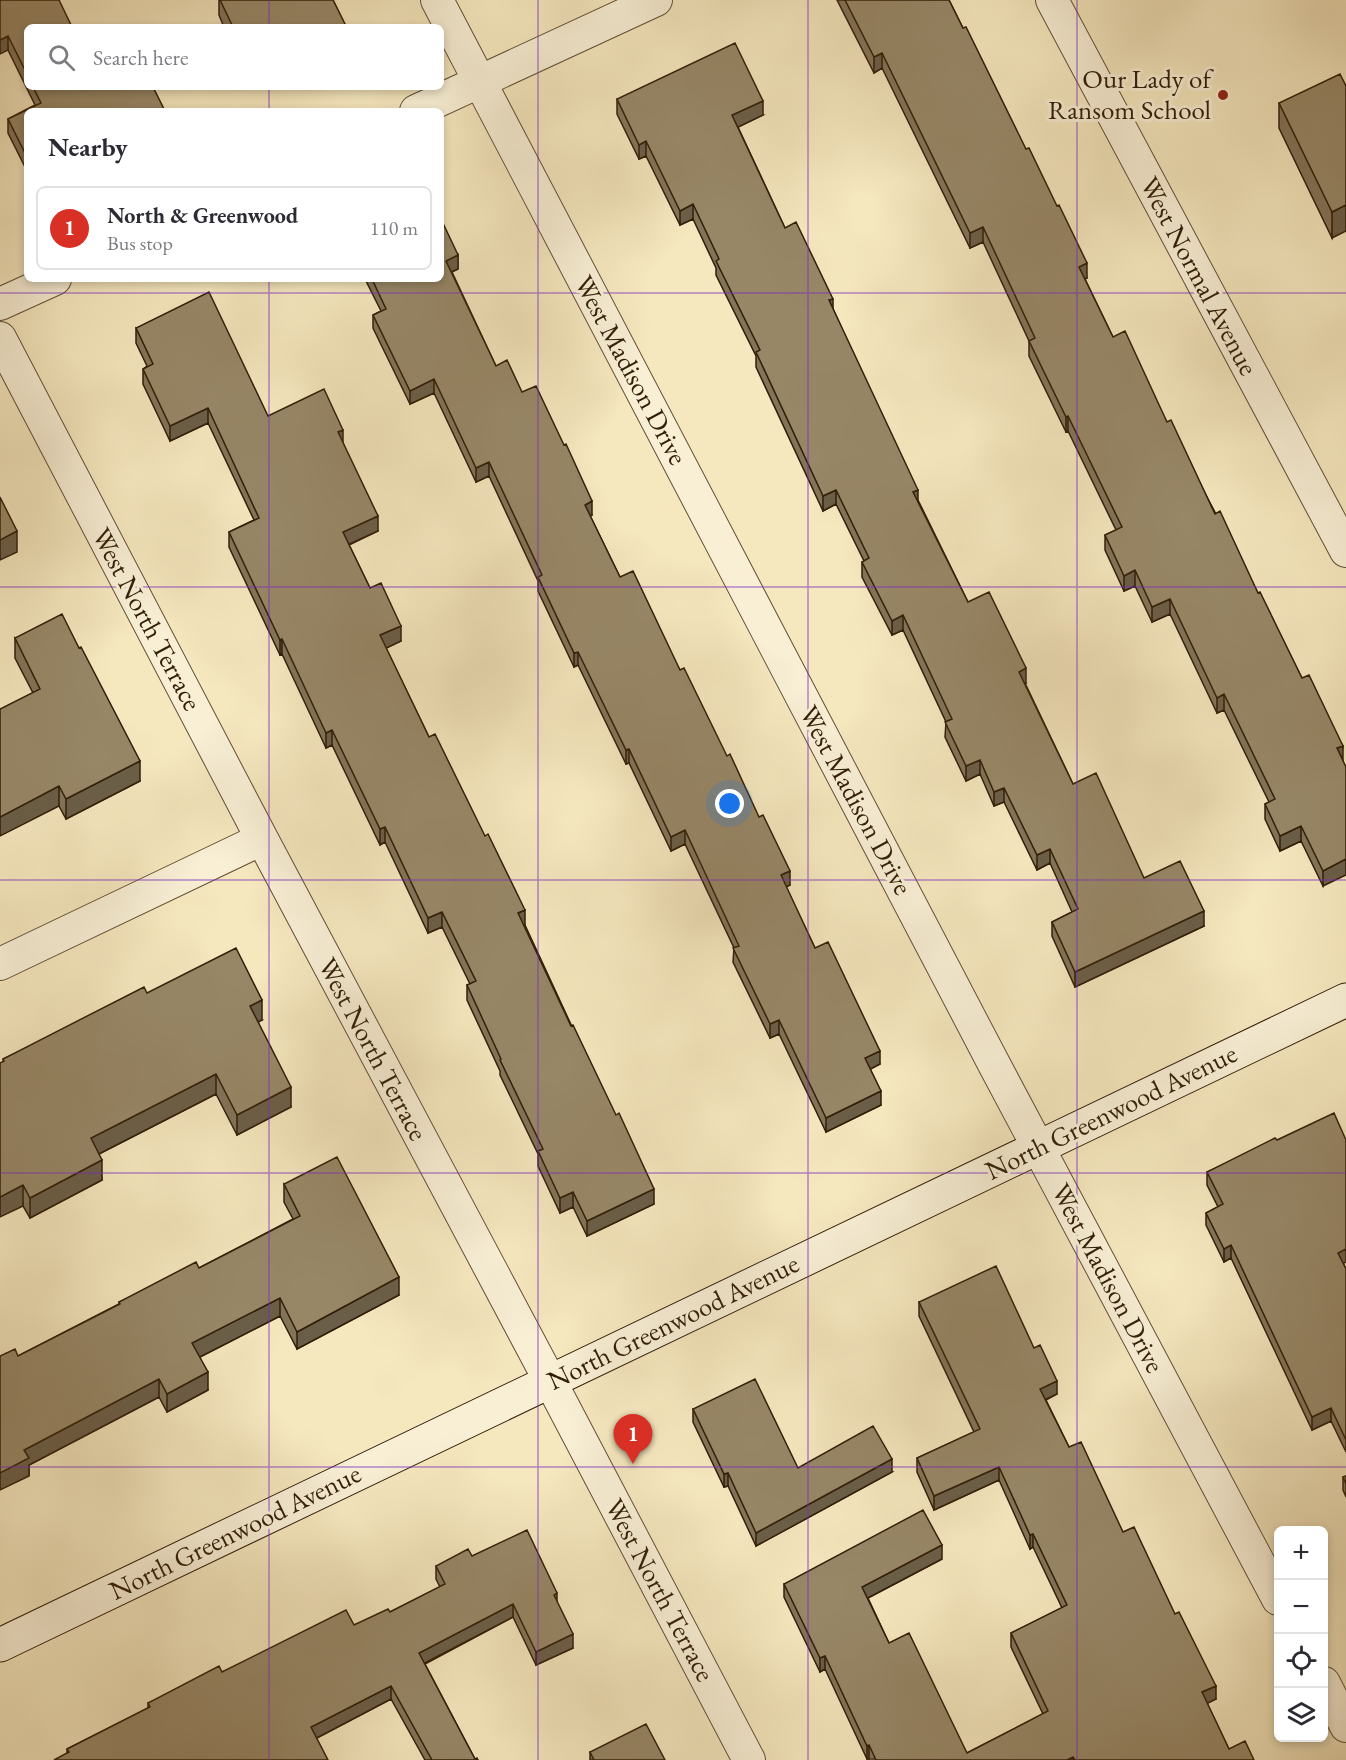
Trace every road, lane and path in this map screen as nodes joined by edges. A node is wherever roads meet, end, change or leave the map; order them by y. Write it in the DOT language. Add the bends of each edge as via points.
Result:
graph roads {
  1 [pos="437,0"];
  2 [pos="656,0"];
  3 [pos="1052,0"];
  4 [pos="480,81"];
  5 [pos="422,108"];
  6 [pos="48,282"];
  7 [pos="0,304"];
  8 [pos="0,338"];
  9 [pos="1346,551"];
  10 [pos="262,839"];
  11 [pos="0,964"];
  12 [pos="1346,1000"];
  13 [pos="1038,1147"];
  14 [pos="550,1381"];
  15 [pos="1274,1591"];
  16 [pos="0,1645"];
  17 [pos="1326,1688"];
  18 [pos="1346,1726"];
  19 [pos="749,1760"];
  1 -- 4 [label="street, West Madison Drive"];
  2 -- 4 [label="street"];
  3 -- 9 [label="street, West Normal Avenue"];
  4 -- 5 [label="street"];
  4 -- 13 [label="street, West Madison Drive"];
  6 -- 7 [label="street"];
  8 -- 10 [label="street, West North Terrace"];
  10 -- 11 [label="street"];
  10 -- 14 [label="street, West North Terrace"];
  12 -- 13 [label="main road, North Greenwood Avenue"];
  13 -- 14 [label="main road, North Greenwood Avenue"];
  13 -- 15 [label="street, West Madison Drive"];
  14 -- 16 [label="main road, North Greenwood Avenue"];
  14 -- 19 [label="street, West North Terrace"];
  17 -- 18 [label="street"];
}
